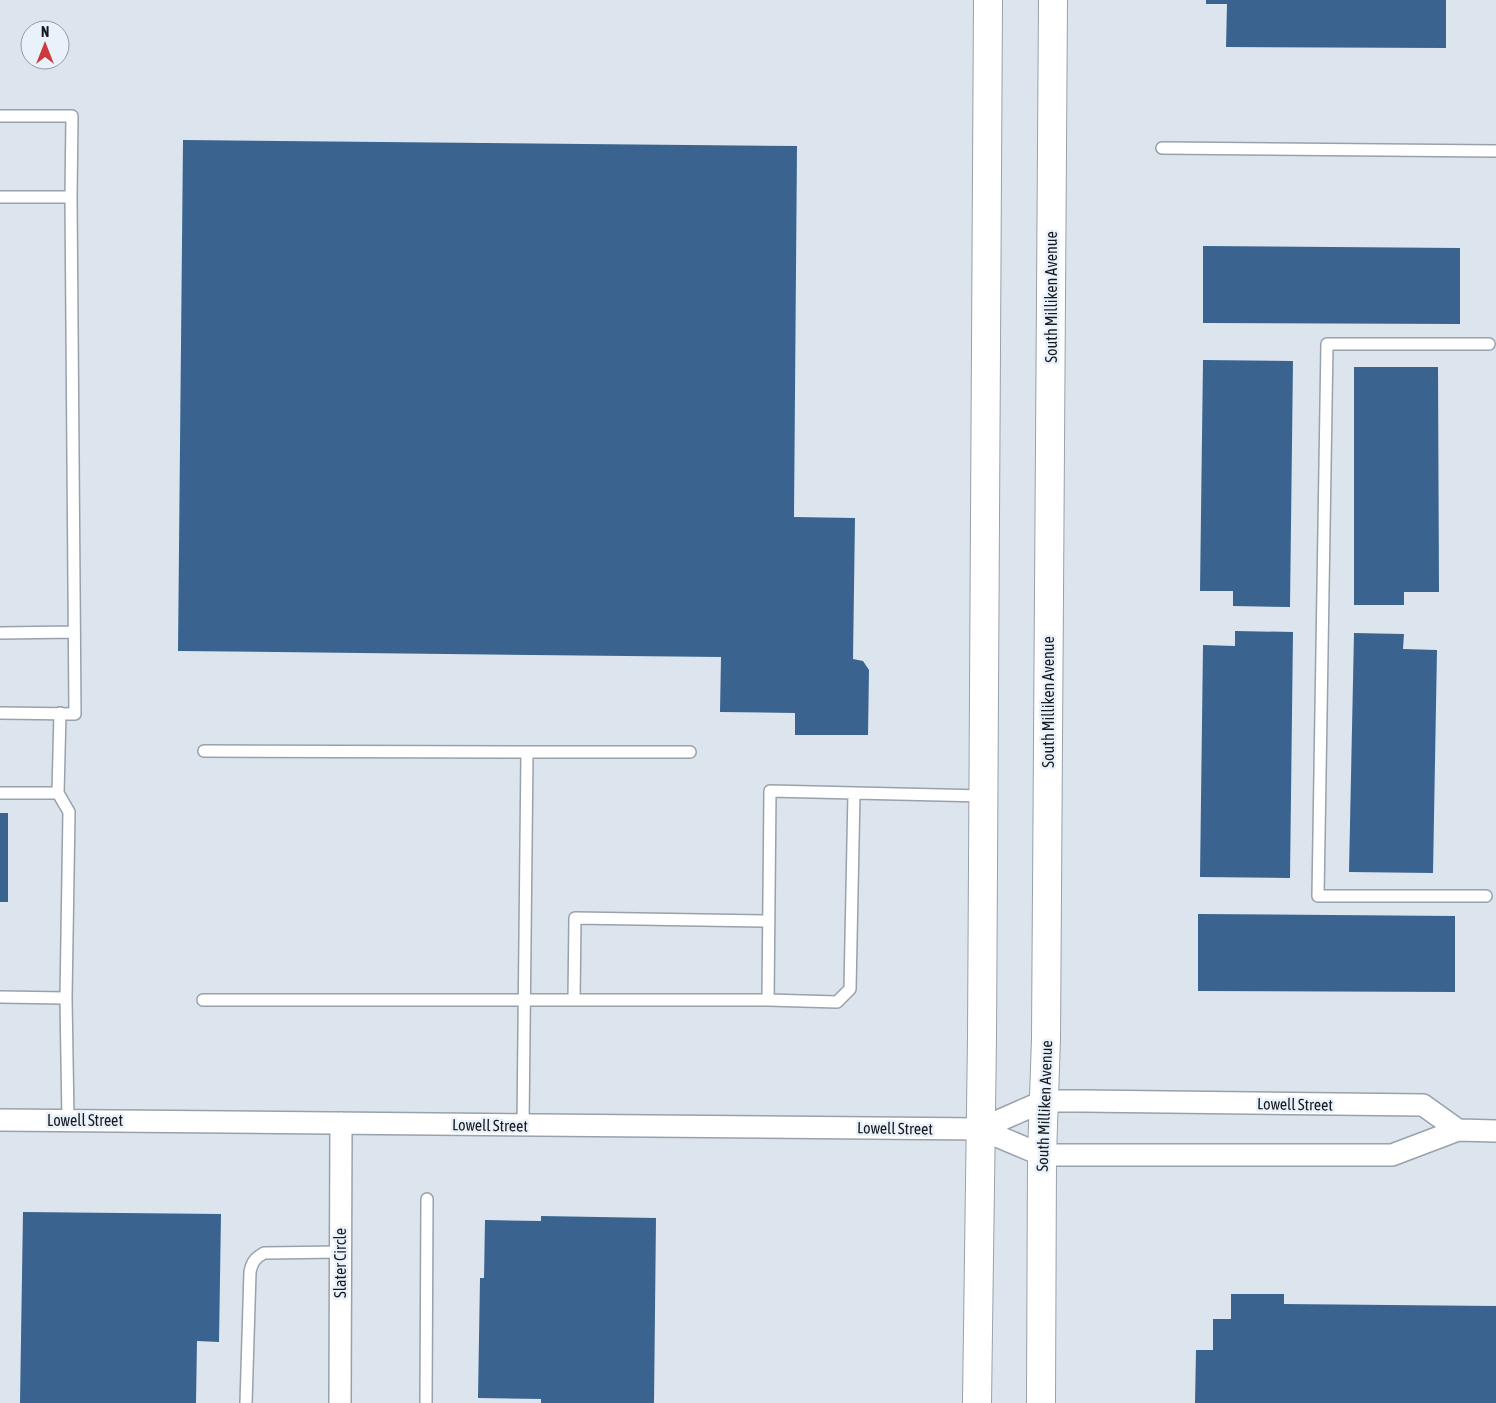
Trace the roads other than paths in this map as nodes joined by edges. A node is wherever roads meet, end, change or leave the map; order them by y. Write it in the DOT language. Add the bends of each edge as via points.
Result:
graph roads {
  1 [pos="988,0"];
  2 [pos="1053,0"];
  3 [pos="0,116"];
  4 [pos="1162,148"];
  5 [pos="1496,151"];
  6 [pos="0,197"];
  7 [pos="71,197"];
  8 [pos="1489,344"];
  9 [pos="74,632"];
  10 [pos="0,633"];
  11 [pos="0,713"];
  12 [pos="60,713"];
  13 [pos="204,751"];
  14 [pos="527,752"];
  15 [pos="690,752"];
  16 [pos="0,793"];
  17 [pos="58,793"];
  18 [pos="854,793"];
  19 [pos="983,796"];
  20 [pos="1486,896"];
  21 [pos="769,921"];
  22 [pos="0,997"];
  23 [pos="66,998"];
  24 [pos="203,1000"];
  25 [pos="524,1000"];
  26 [pos="574,1000"];
  27 [pos="768,1000"];
  28 [pos="1044,1101"];
  29 [pos="0,1120"];
  30 [pos="68,1120"];
  31 [pos="341,1123"];
  32 [pos="523,1125"];
  33 [pos="980,1129"];
  34 [pos="1458,1130"];
  35 [pos="1496,1131"];
  36 [pos="1042,1156"];
  37 [pos="426,1199"];
  38 [pos="340,1252"];
  39 [pos="246,1403"];
  40 [pos="340,1403"];
  41 [pos="426,1403"];
  42 [pos="977,1403"];
  43 [pos="1041,1403"];
  1 -- 19 [label="main road"];
  2 -- 28 [label="main road, South Milliken Avenue"];
  3 -- 7 [label="lane" via="72,116"];
  4 -- 5 [label="lane"];
  6 -- 7 [label="lane"];
  7 -- 9 [label="lane"];
  8 -- 20 [label="lane" via="1327,344 1318,896"];
  9 -- 10 [label="lane"];
  9 -- 12 [label="lane" via="75,714"];
  11 -- 12 [label="lane"];
  12 -- 17 [label="lane"];
  13 -- 14 [label="lane"];
  14 -- 15 [label="lane"];
  14 -- 25 [label="lane"];
  16 -- 17 [label="lane"];
  17 -- 23 [label="lane" via="69,812"];
  18 -- 19 [label="lane"];
  18 -- 21 [label="lane" via="770,791"];
  18 -- 27 [label="lane" via="850,989 837,1002"];
  19 -- 33 [label="main road"];
  21 -- 26 [label="lane" via="576,918"];
  21 -- 27 [label="lane"];
  22 -- 23 [label="lane"];
  23 -- 30 [label="lane"];
  24 -- 25 [label="lane"];
  25 -- 26 [label="lane"];
  25 -- 32 [label="lane"];
  26 -- 27 [label="lane"];
  28 -- 33 [label="street, Lowell Street"];
  28 -- 34 [label="street, Lowell Street" via="1423,1105"];
  28 -- 36 [label="main road, South Milliken Avenue"];
  29 -- 30 [label="street, Lowell Street"];
  30 -- 31 [label="street, Lowell Street"];
  31 -- 32 [label="street, Lowell Street"];
  31 -- 38 [label="street, Slater Circle"];
  32 -- 33 [label="street, Lowell Street"];
  33 -- 36 [label="street, Lowell Street"];
  33 -- 42 [label="main road"];
  34 -- 35 [label="street, Lowell Street"];
  34 -- 36 [label="street, Lowell Street" via="1392,1155"];
  36 -- 43 [label="main road, South Milliken Avenue"];
  37 -- 41 [label="lane"];
  38 -- 39 [label="lane" via="264,1253 251,1264"];
  38 -- 40 [label="street, Slater Circle"];
}
